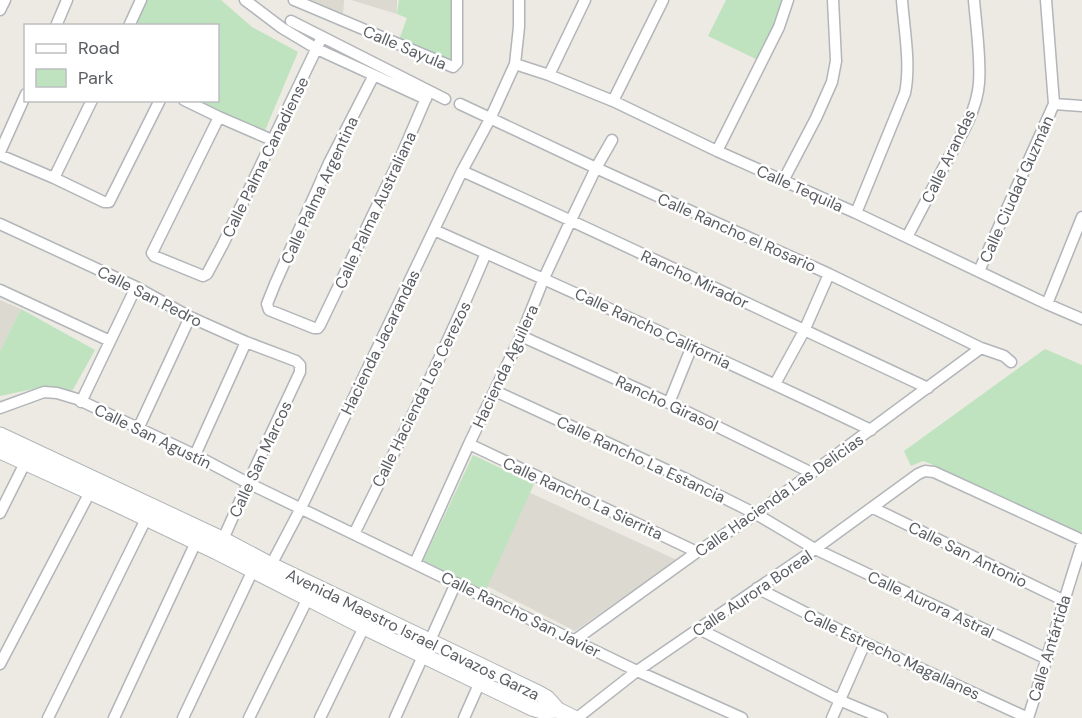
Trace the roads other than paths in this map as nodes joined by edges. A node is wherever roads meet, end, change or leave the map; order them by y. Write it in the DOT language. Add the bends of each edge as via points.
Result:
graph roads {
  1 [pos="5,0"];
  2 [pos="67,0"];
  3 [pos="141,0"];
  4 [pos="245,0"];
  5 [pos="294,0"];
  6 [pos="457,0"];
  7 [pos="519,0"];
  8 [pos="585,0"];
  9 [pos="663,0"];
  10 [pos="788,0"];
  11 [pos="833,0"];
  12 [pos="902,0"];
  13 [pos="974,0"];
  14 [pos="1046,0"];
  15 [pos="0,10"];
  16 [pos="291,21"];
  17 [pos="57,24"];
  18 [pos="130,24"];
  19 [pos="322,37"];
  20 [pos="317,49"];
  21 [pos="516,64"];
  22 [pos="374,75"];
  23 [pos="549,75"];
  24 [pos="427,95"];
  25 [pos="24,98"];
  26 [pos="445,99"];
  27 [pos="613,101"];
  28 [pos="92,102"];
  29 [pos="159,102"];
  30 [pos="188,102"];
  31 [pos="460,104"];
  32 [pos="1054,104"];
  33 [pos="1082,106"];
  34 [pos="219,117"];
  35 [pos="490,119"];
  36 [pos="272,140"];
  37 [pos="612,140"];
  38 [pos="717,150"];
  39 [pos="0,152"];
  40 [pos="596,168"];
  41 [pos="462,171"];
  42 [pos="54,178"];
  43 [pos="783,181"];
  44 [pos="856,213"];
  45 [pos="1082,217"];
  46 [pos="571,220"];
  47 [pos="0,224"];
  48 [pos="434,230"];
  49 [pos="907,237"];
  50 [pos="486,253"];
  51 [pos="979,271"];
  52 [pos="829,274"];
  53 [pos="544,278"];
  54 [pos="136,287"];
  55 [pos="0,290"];
  56 [pos="1047,304"];
  57 [pos="190,317"];
  58 [pos="1082,320"];
  59 [pos="318,328"];
  60 [pos="804,331"];
  61 [pos="521,336"];
  62 [pos="110,341"];
  63 [pos="246,342"];
  64 [pos="692,346"];
  65 [pos="981,348"];
  66 [pos="1011,362"];
  67 [pos="300,365"];
  68 [pos="776,384"];
  69 [pos="928,388"];
  70 [pos="495,391"];
  71 [pos="81,402"];
  72 [pos="669,403"];
  73 [pos="0,408"];
  74 [pos="138,429"];
  75 [pos="870,430"];
  76 [pos="0,435"];
  77 [pos="469,444"];
  78 [pos="0,451"];
  79 [pos="195,455"];
  80 [pos="25,463"];
  81 [pos="812,473"];
  82 [pos="248,483"];
  83 [pos="90,492"];
  84 [pos="301,508"];
  85 [pos="873,508"];
  86 [pos="0,513"];
  87 [pos="756,514"];
  88 [pos="146,519"];
  89 [pos="354,534"];
  90 [pos="196,542"];
  91 [pos="1082,542"];
  92 [pos="220,546"];
  93 [pos="815,549"];
  94 [pos="697,552"];
  95 [pos="415,563"];
  96 [pos="271,565"];
  97 [pos="253,570"];
  98 [pos="456,583"];
  99 [pos="757,588"];
  100 [pos="308,598"];
  101 [pos="1063,600"];
  102 [pos="364,627"];
  103 [pos="699,629"];
  104 [pos="575,640"];
  105 [pos="865,643"];
  106 [pos="426,648"];
  107 [pos="1047,659"];
  108 [pos="0,664"];
  109 [pos="637,671"];
  110 [pos="480,682"];
  111 [pos="839,700"];
  112 [pos="558,710"];
  113 [pos="530,713"];
  114 [pos="48,718"];
  115 [pos="114,718"];
  116 [pos="183,718"];
  117 [pos="249,718"];
  118 [pos="320,718"];
  119 [pos="395,718"];
  120 [pos="464,718"];
  121 [pos="576,718"];
  122 [pos="742,718"];
  123 [pos="832,718"];
  124 [pos="882,718"];
  125 [pos="1028,718"];
  1 -- 15 [label="street"];
  2 -- 17 [label="street"];
  3 -- 18 [label="street"];
  4 -- 20 [label="street"];
  5 -- 6 [label="street, Calle Sayula" via="453,67 457,63"];
  7 -- 21 [label="street"];
  8 -- 23 [label="street"];
  9 -- 27 [label="street"];
  10 -- 38 [label="street" via="779,27"];
  11 -- 43 [label="street" via="836,61 832,82"];
  12 -- 44 [label="street" via="905,93"];
  13 -- 49 [label="street, Calle Arandas" via="979,67 976,96 958,143"];
  14 -- 32 [label="street, Calle Ciudad Guzmán"];
  16 -- 19 [label="street"];
  19 -- 20 [label="street, Calle Palma Canadiense"];
  19 -- 24 [label="street"];
  20 -- 22 [label="street"];
  20 -- 36 [label="street, Calle Palma Canadiense"];
  21 -- 23 [label="street, Calle Tequila"];
  21 -- 35 [label="street, Hacienda Jacarandas"];
  22 -- 24 [label="street"];
  22 -- 59 [label="street, Calle Palma Argentina" via="329,163 267,306"];
  23 -- 27 [label="street, Calle Tequila"];
  24 -- 26 [label="street"];
  24 -- 59 [label="street, Calle Palma Australiana"];
  25 -- 39 [label="street"];
  27 -- 38 [label="street, Calle Tequila"];
  28 -- 42 [label="street"];
  29 -- 42 [label="street" via="110,201"];
  30 -- 34 [label="street"];
  31 -- 35 [label="street, Calle Rancho el Rosario"];
  32 -- 33 [label="street"];
  32 -- 51 [label="street, Calle Ciudad Guzmán"];
  34 -- 36 [label="street"];
  34 -- 36 [label="street, Calle Palma Canadiense" via="152,253 154,256 205,276"];
  35 -- 40 [label="street, Calle Rancho el Rosario"];
  35 -- 41 [label="street, Hacienda Jacarandas"];
  37 -- 40 [label="street, Hacienda Aguilera"];
  38 -- 43 [label="street, Calle Tequila"];
  39 -- 42 [label="street"];
  40 -- 46 [label="street, Hacienda Aguilera"];
  40 -- 52 [label="street, Calle Rancho el Rosario"];
  41 -- 46 [label="street, Rancho Mirador"];
  41 -- 48 [label="street, Hacienda Jacarandas"];
  43 -- 44 [label="street, Calle Tequila"];
  44 -- 49 [label="street, Calle Tequila"];
  45 -- 56 [label="street"];
  46 -- 53 [label="street, Hacienda Aguilera"];
  46 -- 60 [label="street, Rancho Mirador"];
  47 -- 54 [label="street, Calle San Pedro"];
  48 -- 50 [label="street, Calle Rancho California"];
  48 -- 84 [label="street, Hacienda Jacarandas"];
  49 -- 51 [label="street, Calle Tequila"];
  50 -- 53 [label="street, Calle Rancho California"];
  50 -- 89 [label="street, Calle Hacienda Los Cerezos" via="427,386"];
  51 -- 56 [label="street, Calle Tequila"];
  52 -- 60 [label="street"];
  52 -- 65 [label="street, Calle Rancho el Rosario"];
  53 -- 61 [label="street, Hacienda Aguilera"];
  53 -- 64 [label="street, Calle Rancho California"];
  54 -- 57 [label="street, Calle San Pedro"];
  54 -- 62 [label="street"];
  55 -- 62 [label="street"];
  56 -- 58 [label="street, Calle Tequila"];
  57 -- 63 [label="street, Calle San Pedro"];
  57 -- 74 [label="street"];
  60 -- 68 [label="street"];
  60 -- 69 [label="street, Rancho Mirador"];
  61 -- 70 [label="street, Hacienda Aguilera"];
  61 -- 72 [label="street, Rancho Girasol"];
  62 -- 71 [label="street"];
  63 -- 67 [label="street, Calle San Pedro"];
  63 -- 79 [label="street"];
  64 -- 68 [label="street, Calle Rancho California"];
  64 -- 72 [label="street"];
  65 -- 66 [label="street, Calle Rancho el Rosario"];
  65 -- 69 [label="street, Calle Hacienda Las Delicias"];
  67 -- 82 [label="street, Calle San Marcos"];
  68 -- 75 [label="street, Calle Rancho California"];
  69 -- 75 [label="street, Calle Hacienda Las Delicias"];
  70 -- 77 [label="street, Hacienda Aguilera"];
  70 -- 87 [label="street, Calle Rancho La Estancia"];
  71 -- 73 [label="street, Calle San Agustín" via="44,392"];
  71 -- 74 [label="street, Calle San Agustín"];
  72 -- 81 [label="street, Rancho Girasol"];
  74 -- 79 [label="street, Calle San Agustín"];
  75 -- 81 [label="street, Calle Hacienda Las Delicias"];
  76 -- 92 [label="street, Avenida Maestro Israel Cavazos Garza"];
  77 -- 94 [label="street, Calle Rancho La Sierrita"];
  77 -- 95 [label="street, Hacienda Aguilera"];
  78 -- 80 [label="street, Avenida Maestro Israel Cavazos Garza"];
  79 -- 82 [label="street, Calle San Agustín"];
  80 -- 83 [label="street, Avenida Maestro Israel Cavazos Garza"];
  80 -- 86 [label="street"];
  81 -- 87 [label="street, Calle Hacienda Las Delicias"];
  82 -- 84 [label="street, Calle San Agustín"];
  82 -- 92 [label="street, Calle San Marcos"];
  83 -- 88 [label="street, Avenida Maestro Israel Cavazos Garza"];
  83 -- 108 [label="street"];
  84 -- 89 [label="street, Calle Rancho San Javier"];
  84 -- 96 [label="street, Hacienda Jacarandas"];
  85 -- 91 [label="street, Calle Aurora Boreal" via="918,474 929,471"];
  85 -- 93 [label="street, Calle Aurora Boreal"];
  85 -- 101 [label="street, Calle San Antonio"];
  87 -- 93 [label="street, Calle Rancho La Estancia"];
  87 -- 94 [label="street, Calle Hacienda Las Delicias"];
  88 -- 90 [label="street, Avenida Maestro Israel Cavazos Garza"];
  88 -- 114 [label="street"];
  89 -- 95 [label="street, Calle Rancho San Javier"];
  90 -- 92 [label="street, Avenida Maestro Israel Cavazos Garza"];
  90 -- 115 [label="street"];
  91 -- 101 [label="street, Calle Antártida"];
  92 -- 96 [label="street, Avenida Maestro Israel Cavazos Garza"];
  92 -- 97 [label="street, Avenida Maestro Israel Cavazos Garza"];
  93 -- 99 [label="street, Calle Aurora Boreal"];
  93 -- 107 [label="street, Calle Aurora Astral"];
  94 -- 104 [label="street, Calle Hacienda Las Delicias"];
  95 -- 98 [label="street, Calle Rancho San Javier"];
  96 -- 106 [label="street, Avenida Maestro Israel Cavazos Garza"];
  97 -- 100 [label="street, Avenida Maestro Israel Cavazos Garza"];
  97 -- 116 [label="street"];
  98 -- 104 [label="street, Calle Rancho San Javier"];
  98 -- 106 [label="street"];
  99 -- 103 [label="street, Calle Aurora Boreal"];
  99 -- 105 [label="street, Calle Estrecho Magallanes"];
  100 -- 102 [label="street, Avenida Maestro Israel Cavazos Garza"];
  100 -- 117 [label="street"];
  101 -- 107 [label="street, Calle Antártida"];
  102 -- 106 [label="street, Avenida Maestro Israel Cavazos Garza"];
  102 -- 118 [label="street"];
  103 -- 109 [label="street, Calle Aurora Boreal"];
  103 -- 111 [label="street"];
  104 -- 109 [label="street, Calle Rancho San Javier"];
  105 -- 111 [label="street"];
  105 -- 125 [label="street, Calle Estrecho Magallanes"];
  106 -- 110 [label="street, Avenida Maestro Israel Cavazos Garza"];
  106 -- 112 [label="street, Avenida Maestro Israel Cavazos Garza" via="538,693"];
  106 -- 119 [label="street"];
  107 -- 125 [label="street, Calle Antártida"];
  109 -- 121 [label="street, Calle Aurora Boreal"];
  109 -- 122 [label="street, Calle Rancho San Javier"];
  110 -- 113 [label="street, Avenida Maestro Israel Cavazos Garza"];
  110 -- 120 [label="street"];
  111 -- 123 [label="street"];
  111 -- 124 [label="street"];
  112 -- 113 [label="street, Avenida Maestro Israel Cavazos Garza"];
  112 -- 121 [label="street"];
}
